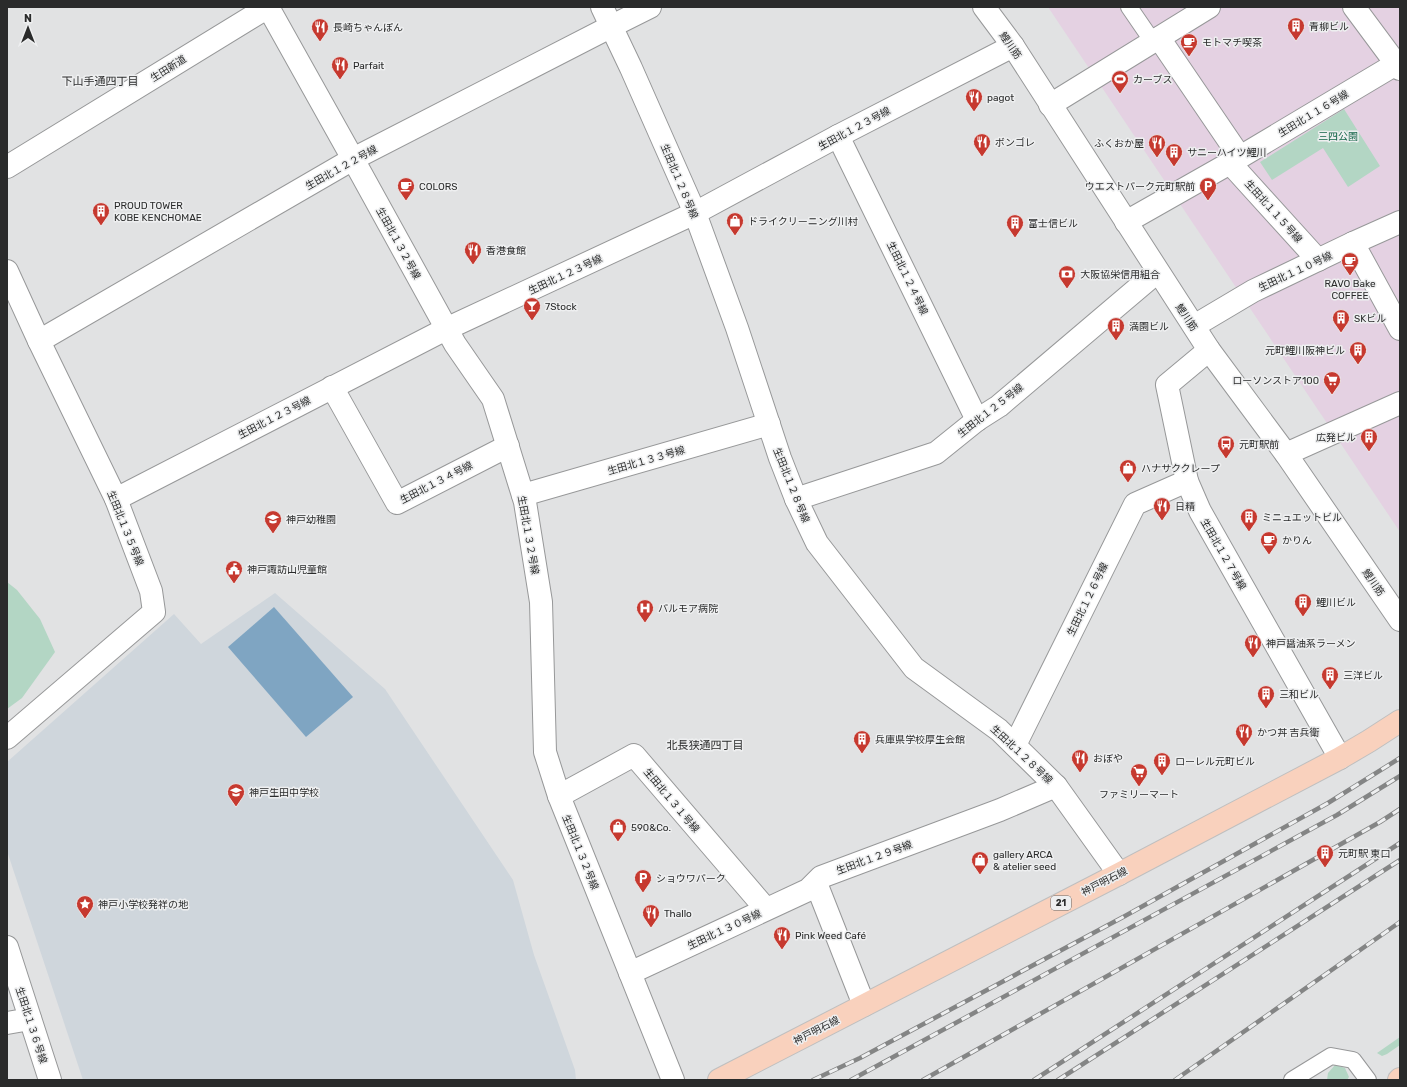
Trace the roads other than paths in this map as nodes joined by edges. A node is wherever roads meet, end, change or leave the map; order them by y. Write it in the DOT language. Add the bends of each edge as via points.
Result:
graph roads {
  1 [pos="268,7"];
  2 [pos="602,7"];
  3 [pos="650,7"];
  4 [pos="984,7"];
  5 [pos="1129,7"];
  6 [pos="1209,7"];
  7 [pos="1361,9"];
  8 [pos="612,26"];
  9 [pos="1156,40"];
  10 [pos="1013,46"];
  11 [pos="1398,67"];
  12 [pos="1050,105"];
  13 [pos="838,136"];
  14 [pos="353,159"];
  15 [pos="1235,160"];
  16 [pos="7,167"];
  17 [pos="695,213"];
  18 [pos="1126,222"];
  19 [pos="1400,222"];
  20 [pos="1352,243"];
  21 [pos="1318,260"];
  22 [pos="7,271"];
  23 [pos="1157,272"];
  24 [pos="1194,326"];
  25 [pos="446,329"];
  26 [pos="1400,329"];
  27 [pos="39,341"];
  28 [pos="1208,350"];
  29 [pos="332,388"];
  30 [pos="1400,403"];
  31 [pos="977,420"];
  32 [pos="769,424"];
  33 [pos="508,446"];
  34 [pos="1286,454"];
  35 [pos="1187,481"];
  36 [pos="523,495"];
  37 [pos="116,499"];
  38 [pos="796,499"];
  39 [pos="1400,620"];
  40 [pos="1400,720"];
  41 [pos="7,738"];
  42 [pos="1015,745"];
  43 [pos="1340,758"];
  44 [pos="1056,786"];
  45 [pos="559,796"];
  46 [pos="1119,874"];
  47 [pos="816,883"];
  48 [pos="766,909"];
  49 [pos="7,947"];
  50 [pos="630,973"];
  51 [pos="864,1005"];
  52 [pos="30,1019"];
  53 [pos="7,1023"];
  54 [pos="50,1080"];
  55 [pos="673,1080"];
  56 [pos="719,1080"];
  57 [pos="1292,1080"];
  58 [pos="1368,1080"];
  1 -- 14 [label="street, 生田北１３２号線"];
  1 -- 16 [label="street, 生田新道"];
  2 -- 8 [label="street, 生田北１２８号線"];
  3 -- 8 [label="street, 生田北１２２号線"];
  4 -- 10 [label="street, 鯉川筋"];
  5 -- 9 [label="lane, 生田北１１５号線"];
  6 -- 9 [label="street"];
  7 -- 11 [label="street"];
  8 -- 14 [label="street, 生田北１２２号線"];
  8 -- 17 [label="street, 生田北１２８号線"];
  9 -- 12 [label="street"];
  9 -- 15 [label="street, 生田北１１５号線"];
  10 -- 12 [label="street, 鯉川筋"];
  10 -- 13 [label="street, 生田北１２３号線"];
  11 -- 15 [label="street, 生田北１１６号線"];
  12 -- 18 [label="street, 鯉川筋"];
  13 -- 17 [label="street, 生田北１２３号線"];
  13 -- 31 [label="street, 生田北１２４号線"];
  14 -- 25 [label="street, 生田北１３２号線"];
  14 -- 27 [label="street, 生田北１２２号線"];
  15 -- 18 [label="street, 生田北１１６号線"];
  15 -- 21 [label="street, 生田北１１５号線"];
  17 -- 25 [label="street, 生田北１２３号線"];
  17 -- 32 [label="street, 生田北１２８号線" via="738,328"];
  18 -- 23 [label="street, 鯉川筋"];
  19 -- 20 [label="street, 生田北１１０号線"];
  20 -- 21 [label="street, 生田北１１０号線"];
  20 -- 26 [label="street"];
  21 -- 24 [label="street, 生田北１１０号線" via="1253,291"];
  22 -- 27 [label="street, 生田北１３５号線"];
  23 -- 24 [label="street, 鯉川筋"];
  23 -- 31 [label="street, 生田北１２５号線" via="999,406"];
  24 -- 28 [label="street, 鯉川筋"];
  25 -- 29 [label="street, 生田北１２３号線"];
  25 -- 33 [label="street, 生田北１３２号線" via="493,399"];
  27 -- 37 [label="street, 生田北１３５号線"];
  28 -- 34 [label="street, 鯉川筋"];
  28 -- 35 [label="street, 生田北１２７号線" via="1167,385"];
  29 -- 33 [label="street, 生田北１３４号線" via="397,503"];
  29 -- 37 [label="street, 生田北１２３号線"];
  30 -- 34 [label="street"];
  31 -- 38 [label="street, 生田北１２５号線" via="936,452"];
  32 -- 36 [label="street, 生田北１３３号線"];
  32 -- 38 [label="street, 生田北１２８号線"];
  33 -- 36 [label="street, 生田北１３２号線"];
  34 -- 39 [label="street, 鯉川筋"];
  35 -- 42 [label="street, 生田北１２６号線" via="1135,504"];
  35 -- 43 [label="street, 生田北１２７号線" via="1200,511"];
  36 -- 45 [label="street, 生田北１３２号線" via="541,602 545,752"];
  37 -- 41 [label="street, 生田北１３５号線" via="151,591 154,612"];
  38 -- 42 [label="street, 生田北１２８号線" via="817,542 914,668 999,730"];
  40 -- 43 [label="main road, 神戸明石線 / 21"];
  42 -- 44 [label="street, 生田北１２８号線"];
  43 -- 46 [label="main road, 神戸明石線 / 21"];
  44 -- 46 [label="street, 生田北１２８号線"];
  44 -- 47 [label="street, 生田北１２９号線" via="1000,810 821,877"];
  45 -- 48 [label="street, 生田北１３１号線" via="634,755"];
  45 -- 50 [label="street, 生田北１３２号線"];
  46 -- 51 [label="main road, 神戸明石線 / 21"];
  47 -- 48 [label="street, 生田北１３０号線" via="808,890"];
  47 -- 51 [label="street"];
  48 -- 50 [label="street, 生田北１３０号線"];
  49 -- 52 [label="street, 生田北１３６号線"];
  50 -- 55 [label="street, 生田北１３２号線"];
  51 -- 56 [label="main road, 神戸明石線 / 21"];
  52 -- 53 [label="street"];
  52 -- 54 [label="street, 生田北１３６号線"];
  57 -- 58 [label="lane" via="1332,1056 1352,1060"];
}
